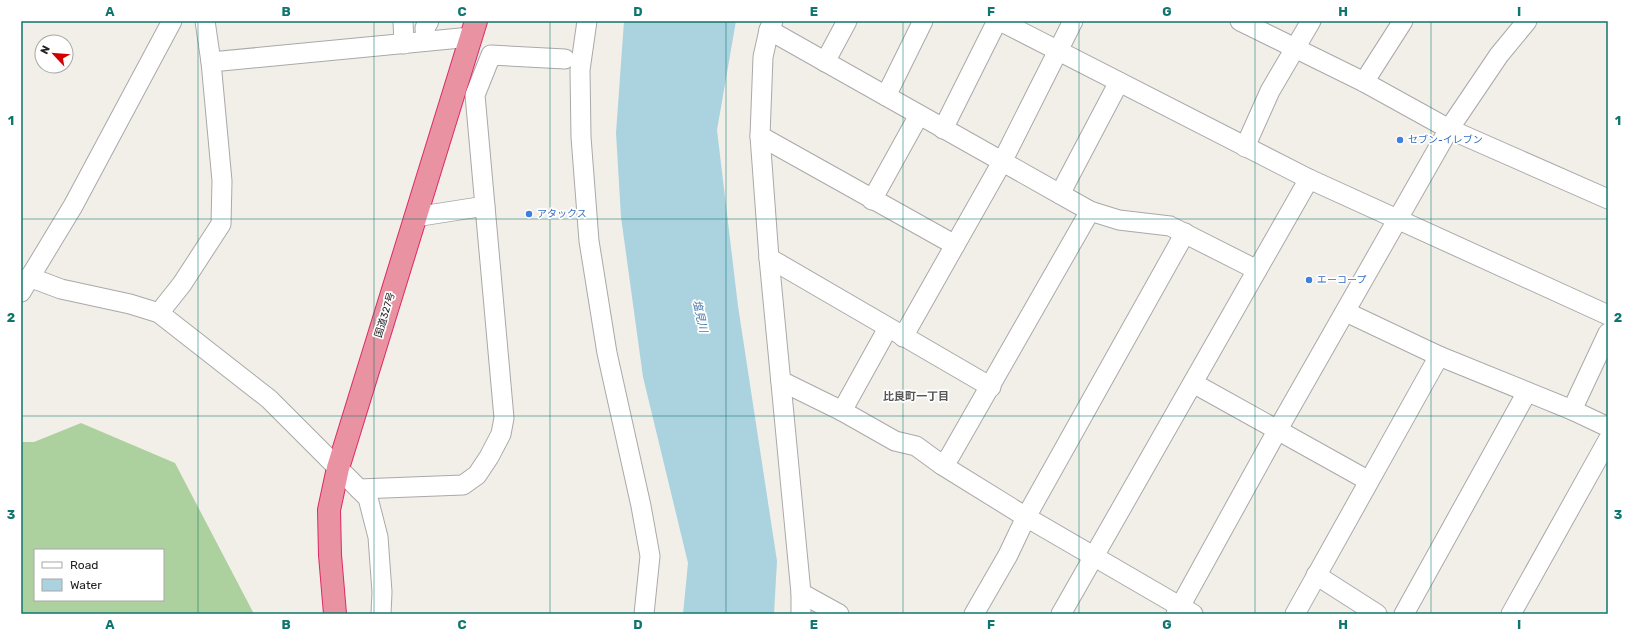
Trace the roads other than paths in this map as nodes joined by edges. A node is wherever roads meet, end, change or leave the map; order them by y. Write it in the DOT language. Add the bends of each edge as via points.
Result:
graph roads {
  1 [pos="172,21"];
  2 [pos="205,21"];
  3 [pos="403,21"];
  4 [pos="428,21"];
  5 [pos="587,21"];
  6 [pos="846,21"];
  7 [pos="923,21"];
  8 [pos="999,21"];
  9 [pos="1073,21"];
  10 [pos="1240,21"];
  11 [pos="1311,21"];
  12 [pos="1403,21"];
  13 [pos="1527,21"];
  14 [pos="771,25"];
  15 [pos="473,29"];
  16 [pos="426,41"];
  17 [pos="404,44"];
  18 [pos="1294,49"];
  19 [pos="1059,51"];
  20 [pos="565,59"];
  21 [pos="211,62"];
  22 [pos="826,62"];
  23 [pos="1119,82"];
  24 [pos="1364,82"];
  25 [pos="886,96"];
  26 [pos="919,115"];
  27 [pos="943,129"];
  28 [pos="1449,129"];
  29 [pos="760,136"];
  30 [pos="1245,147"];
  31 [pos="1002,162"];
  32 [pos="1309,179"];
  33 [pos="1060,194"];
  34 [pos="1608,199"];
  35 [pos="872,200"];
  36 [pos="485,206"];
  37 [pos="1090,211"];
  38 [pos="415,217"];
  39 [pos="1397,219"];
  40 [pos="1185,233"];
  41 [pos="955,245"];
  42 [pos="769,258"];
  43 [pos="1257,270"];
  44 [pos="25,285"];
  45 [pos="1346,312"];
  46 [pos="159,313"];
  47 [pos="1608,316"];
  48 [pos="896,332"];
  49 [pos="1608,333"];
  50 [pos="1438,356"];
  51 [pos="782,381"];
  52 [pos="1193,383"];
  53 [pos="990,386"];
  54 [pos="1527,392"];
  55 [pos="1572,410"];
  56 [pos="842,411"];
  57 [pos="1608,427"];
  58 [pos="1277,430"];
  59 [pos="1608,440"];
  60 [pos="942,465"];
  61 [pos="338,468"];
  62 [pos="1369,482"];
  63 [pos="359,489"];
  64 [pos="1026,517"];
  65 [pos="1095,556"];
  66 [pos="1316,575"];
  67 [pos="801,593"];
  68 [pos="1183,611"];
  69 [pos="335,614"];
  70 [pos="381,614"];
  71 [pos="644,614"];
  72 [pos="800,614"];
  73 [pos="839,614"];
  74 [pos="974,614"];
  75 [pos="1061,614"];
  76 [pos="1295,614"];
  77 [pos="1377,614"];
  78 [pos="1404,614"];
  79 [pos="1511,614"];
  1 -- 44 [label="street" via="73,206"];
  2 -- 21 [label="street"];
  3 -- 17 [label="street"];
  4 -- 16 [label="street" via="425,28"];
  5 -- 71 [label="street" via="580,70 581,137 589,241 607,353 650,556"];
  6 -- 22 [label="street"];
  7 -- 25 [label="street"];
  8 -- 19 [label="street"];
  8 -- 27 [label="street"];
  9 -- 19 [label="street"];
  10 -- 18 [label="street"];
  11 -- 18 [label="street"];
  12 -- 24 [label="street"];
  13 -- 28 [label="street" via="1498,55"];
  14 -- 22 [label="street"];
  14 -- 29 [label="street" via="763,57"];
  15 -- 16 [label="street"];
  15 -- 38 [label="highway, 国道327号"];
  16 -- 17 [label="street"];
  17 -- 21 [label="street"];
  18 -- 24 [label="street"];
  18 -- 30 [label="street" via="1270,92"];
  19 -- 23 [label="street"];
  19 -- 31 [label="street"];
  20 -- 36 [label="street" via="491,55 476,95"];
  21 -- 46 [label="street" via="222,181 221,224 182,284"];
  22 -- 25 [label="street"];
  23 -- 30 [label="street"];
  23 -- 33 [label="street"];
  24 -- 28 [label="street"];
  25 -- 26 [label="street"];
  26 -- 27 [label="street"];
  26 -- 35 [label="street"];
  27 -- 31 [label="street"];
  28 -- 34 [label="street"];
  28 -- 39 [label="street"];
  29 -- 35 [label="street"];
  29 -- 42 [label="street"];
  30 -- 32 [label="street"];
  31 -- 33 [label="street"];
  31 -- 41 [label="street"];
  32 -- 39 [label="street"];
  32 -- 43 [label="street"];
  33 -- 37 [label="street"];
  35 -- 41 [label="street"];
  36 -- 38 [label="street"];
  36 -- 63 [label="street" via="504,418 501,434 477,475 462,485"];
  37 -- 40 [label="street" via="1119,220 1170,226"];
  37 -- 53 [label="street"];
  38 -- 61 [label="highway, 国道327号"];
  39 -- 45 [label="street"];
  39 -- 47 [label="street"];
  40 -- 43 [label="street"];
  40 -- 64 [label="street"];
  41 -- 48 [label="street"];
  42 -- 48 [label="street"];
  42 -- 51 [label="street"];
  43 -- 52 [label="street"];
  44 -- 46 [label="street" via="61,289"];
  45 -- 50 [label="street"];
  45 -- 58 [label="street"];
  46 -- 61 [label="street" via="269,399"];
  48 -- 53 [label="street"];
  48 -- 56 [label="street"];
  49 -- 55 [label="street"];
  50 -- 54 [label="street"];
  50 -- 62 [label="street"];
  51 -- 56 [label="street"];
  51 -- 67 [label="street"];
  52 -- 58 [label="street"];
  52 -- 65 [label="street"];
  53 -- 60 [label="street" via="950,456"];
  54 -- 55 [label="street"];
  54 -- 78 [label="street"];
  55 -- 57 [label="street"];
  56 -- 60 [label="street" via="895,441 916,446"];
  58 -- 62 [label="street"];
  58 -- 68 [label="street"];
  59 -- 79 [label="street"];
  60 -- 64 [label="street"];
  61 -- 63 [label="street"];
  61 -- 69 [label="highway, 国道327号" via="329,510"];
  62 -- 66 [label="street"];
  63 -- 70 [label="street" via="368,498 378,537"];
  64 -- 65 [label="street"];
  64 -- 74 [label="street" via="1008,555"];
  65 -- 68 [label="street"];
  65 -- 75 [label="street"];
  66 -- 76 [label="street"];
  66 -- 77 [label="street"];
  67 -- 72 [label="street"];
  67 -- 73 [label="street"];
}
